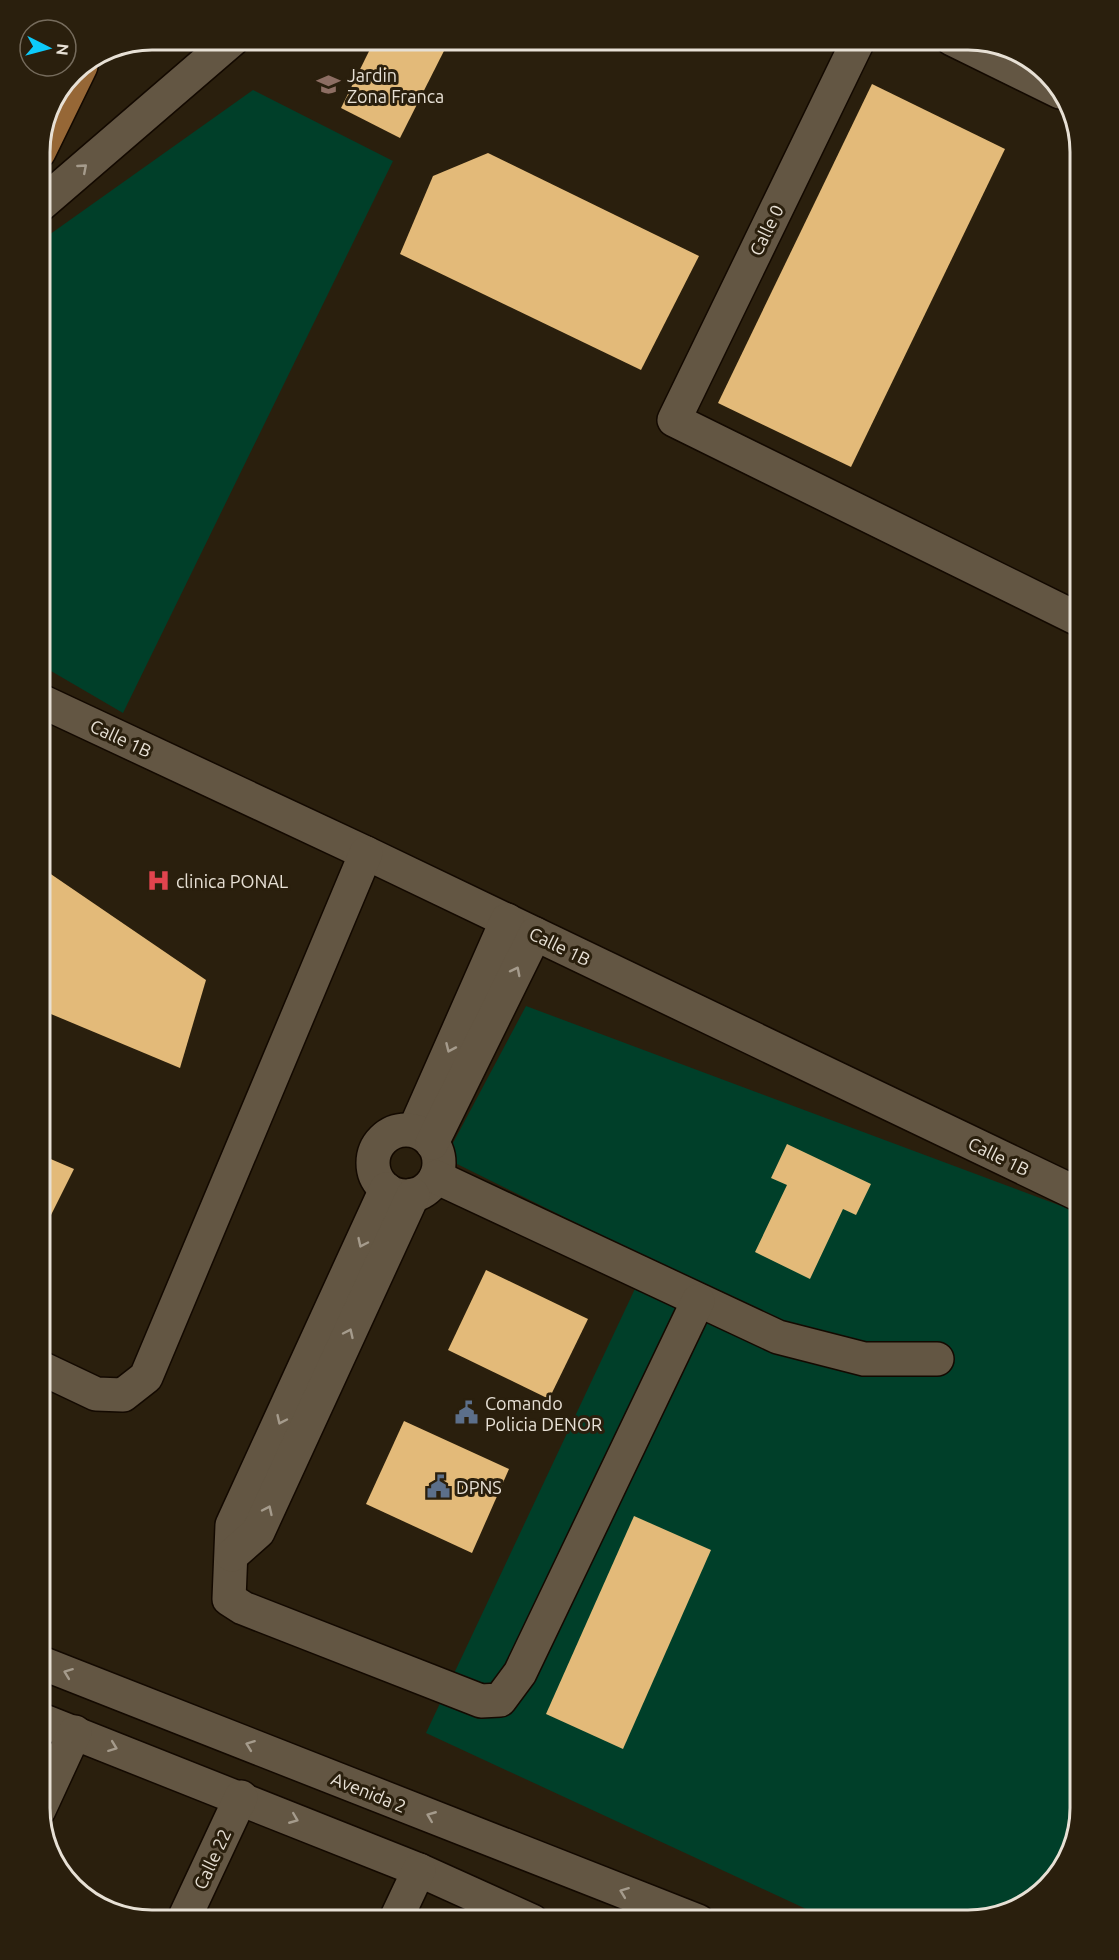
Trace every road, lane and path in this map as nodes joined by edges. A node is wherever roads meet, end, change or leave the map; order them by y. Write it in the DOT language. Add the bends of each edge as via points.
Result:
graph roads {
  1 [pos="220,50"];
  2 [pos="854,50"];
  3 [pos="974,50"];
  4 [pos="1044,84"];
  5 [pos="66,97"];
  6 [pos="55,120"];
  7 [pos="50,197"];
  8 [pos="1070,615"];
  9 [pos="50,705"];
  10 [pos="366,853"];
  11 [pos="521,927"];
  12 [pos="423,1137"];
  13 [pos="412,1187"];
  14 [pos="1070,1190"];
  15 [pos="698,1301"];
  16 [pos="937,1359"];
  17 [pos="50,1372"];
  18 [pos="50,1666"];
  19 [pos="50,1723"];
  20 [pos="75,1732"];
  21 [pos="50,1786"];
  22 [pos="241,1797"];
  23 [pos="420,1870"];
  24 [pos="188,1910"];
  25 [pos="400,1910"];
  26 [pos="508,1910"];
  27 [pos="670,1910"];
  7 -- 1 [label="street, one-way"];
  2 -- 8 [label="street, Calle 0" via="674,420"];
  3 -- 4 [label="street"];
  5 -- 6 [label="main road"];
  9 -- 10 [label="street, Calle 1B"];
  10 -- 11 [label="street, Calle 1B"];
  10 -- 17 [label="street" via="146,1377 123,1395 96,1394"];
  11 -- 12 [label="street"];
  11 -- 14 [label="street, Calle 1B"];
  12 -- 13 [label="street" via="438,1153 439,1165"];
  12 -- 13 [label="street" via="392,1133 376,1149 379,1182"];
  13 -- 15 [label="street"];
  13 -- 15 [label="street" via="258,1532 232,1555 230,1599 243,1608 481,1701 500,1700 520,1673"];
  15 -- 16 [label="street" via="778,1337 864,1359"];
  27 -- 18 [label="street, Avenida 2, one-way"];
  19 -- 20 [label="street"];
  20 -- 21 [label="street"];
  20 -- 22 [label="street, one-way"];
  22 -- 23 [label="street, one-way"];
  22 -- 24 [label="street, Calle 22"];
  23 -- 25 [label="street"];
  23 -- 26 [label="street"];
}
